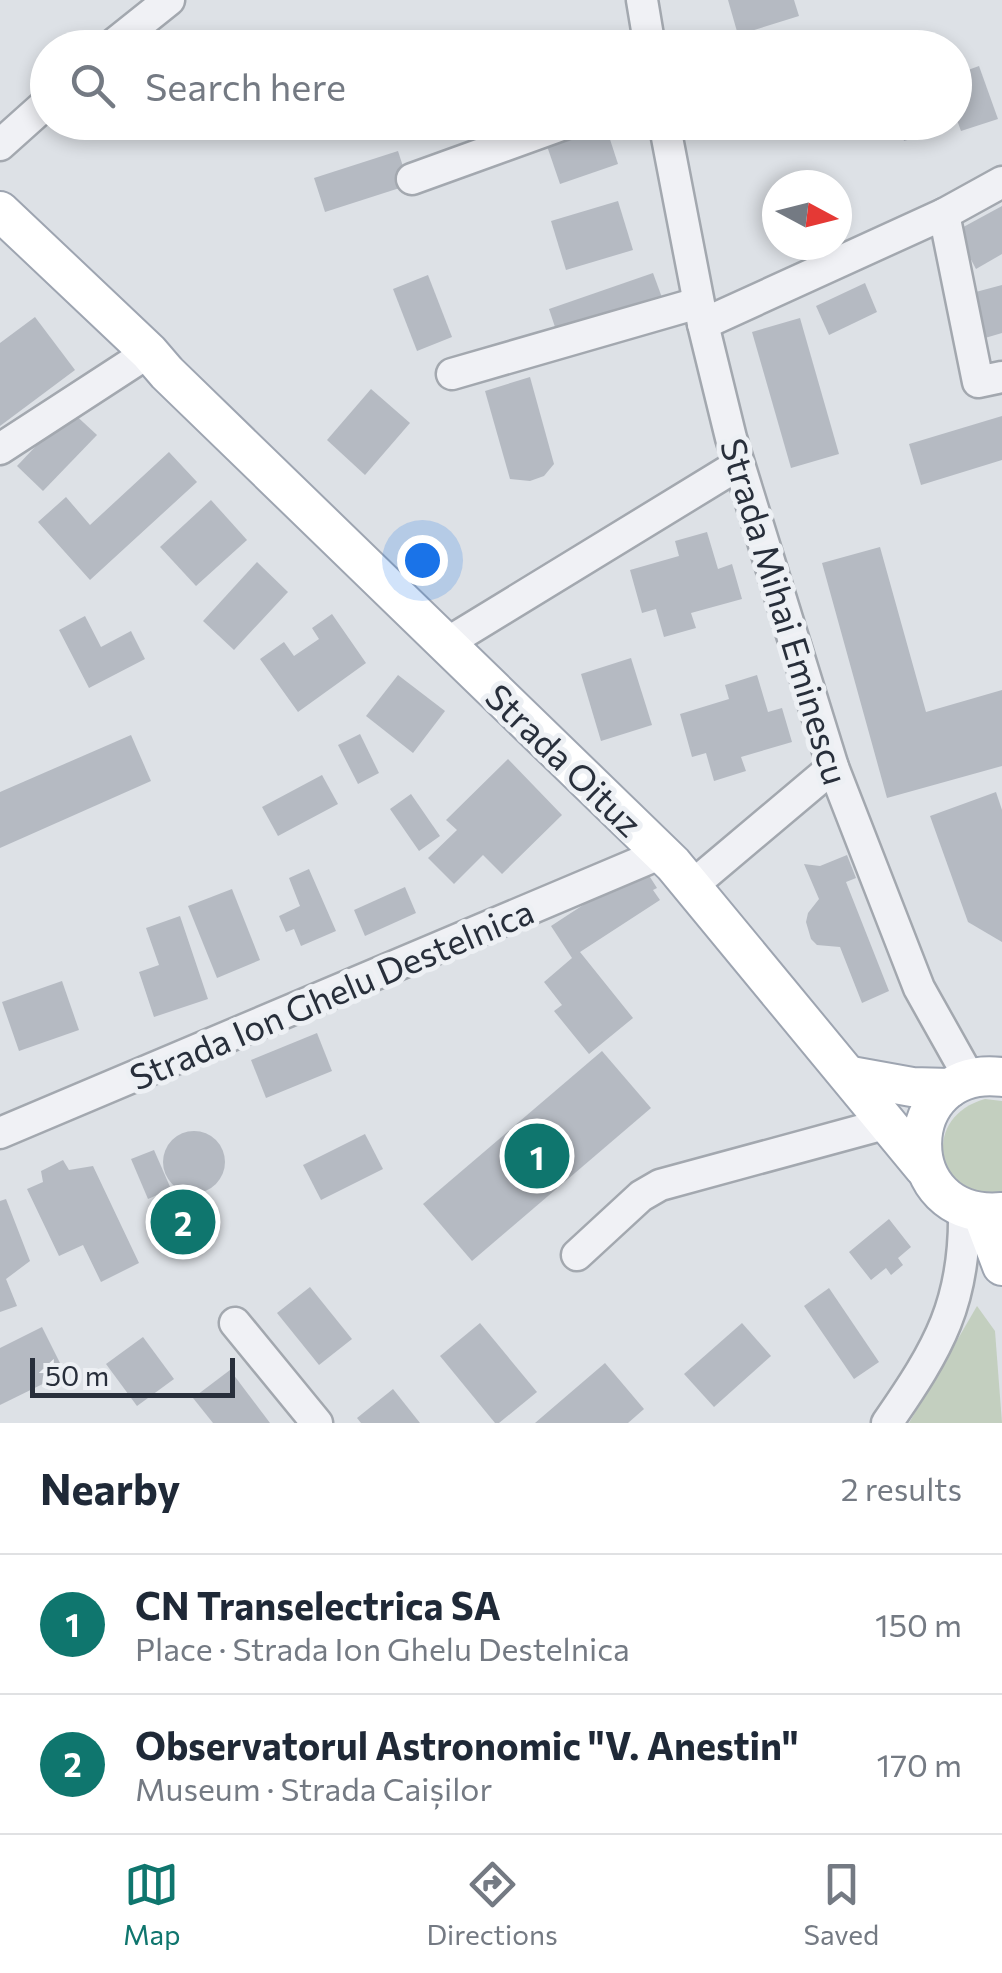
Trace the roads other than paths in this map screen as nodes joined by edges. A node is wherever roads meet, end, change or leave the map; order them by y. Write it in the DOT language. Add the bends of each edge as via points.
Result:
graph roads {
  1 [pos="169,0"];
  2 [pos="642,0"];
  3 [pos="132,30"];
  4 [pos="647,30"];
  5 [pos="30,118"];
  6 [pos="520,140"];
  7 [pos="667,140"];
  8 [pos="0,145"];
  9 [pos="412,179"];
  10 [pos="1002,182"];
  11 [pos="0,212"];
  12 [pos="944,214"];
  13 [pos="700,314"];
  14 [pos="149,352"];
  15 [pos="452,374"];
  16 [pos="1002,376"];
  17 [pos="0,448"];
  18 [pos="738,465"];
  19 [pos="447,643"];
  20 [pos="833,767"];
  21 [pos="662,852"];
  22 [pos="693,885"];
  23 [pos="850,1076"];
  24 [pos="974,1081"];
  25 [pos="888,1123"];
  26 [pos="0,1133"];
  27 [pos="924,1168"];
  28 [pos="982,1211"];
  29 [pos="577,1255"];
  30 [pos="1002,1266"];
  31 [pos="236,1323"];
  32 [pos="316,1423"];
  33 [pos="887,1423"];
  1 -- 3 [label="street"];
  2 -- 4 [label="street"];
  5 -- 8 [label="street"];
  6 -- 9 [label="street"];
  7 -- 13 [label="street, Strada Mihai Eminescu"];
  10 -- 12 [label="street"];
  11 -- 14 [label="main road, Strada Oituz"];
  12 -- 13 [label="street"];
  12 -- 16 [label="street" via="978,382"];
  13 -- 15 [label="street"];
  13 -- 18 [label="street, Strada Mihai Eminescu"];
  14 -- 17 [label="street"];
  14 -- 19 [label="main road, Strada Oituz"];
  18 -- 19 [label="street"];
  18 -- 20 [label="street, Strada Mihai Eminescu"];
  19 -- 21 [label="main road, Strada Oituz"];
  20 -- 22 [label="street"];
  20 -- 24 [label="street, Strada Mihai Eminescu" via="918,988"];
  21 -- 22 [label="main road, Strada Oituz"];
  21 -- 26 [label="street, Strada Ion Ghelu Destelnica"];
  22 -- 23 [label="main road, Strada Oituz"];
  23 -- 24 [label="main road" via="912,1088"];
  23 -- 25 [label="main road, Strada Oituz"];
  24 -- 27 [label="main road" via="934,1104 923,1124"];
  25 -- 27 [label="main road, Strada Oituz"];
  25 -- 29 [label="street" via="660,1185"];
  27 -- 28 [label="main road, Strada Oituz" via="947,1199"];
  28 -- 30 [label="main road"];
  28 -- 33 [label="street" via="947,1324"];
  31 -- 32 [label="street"];
}
